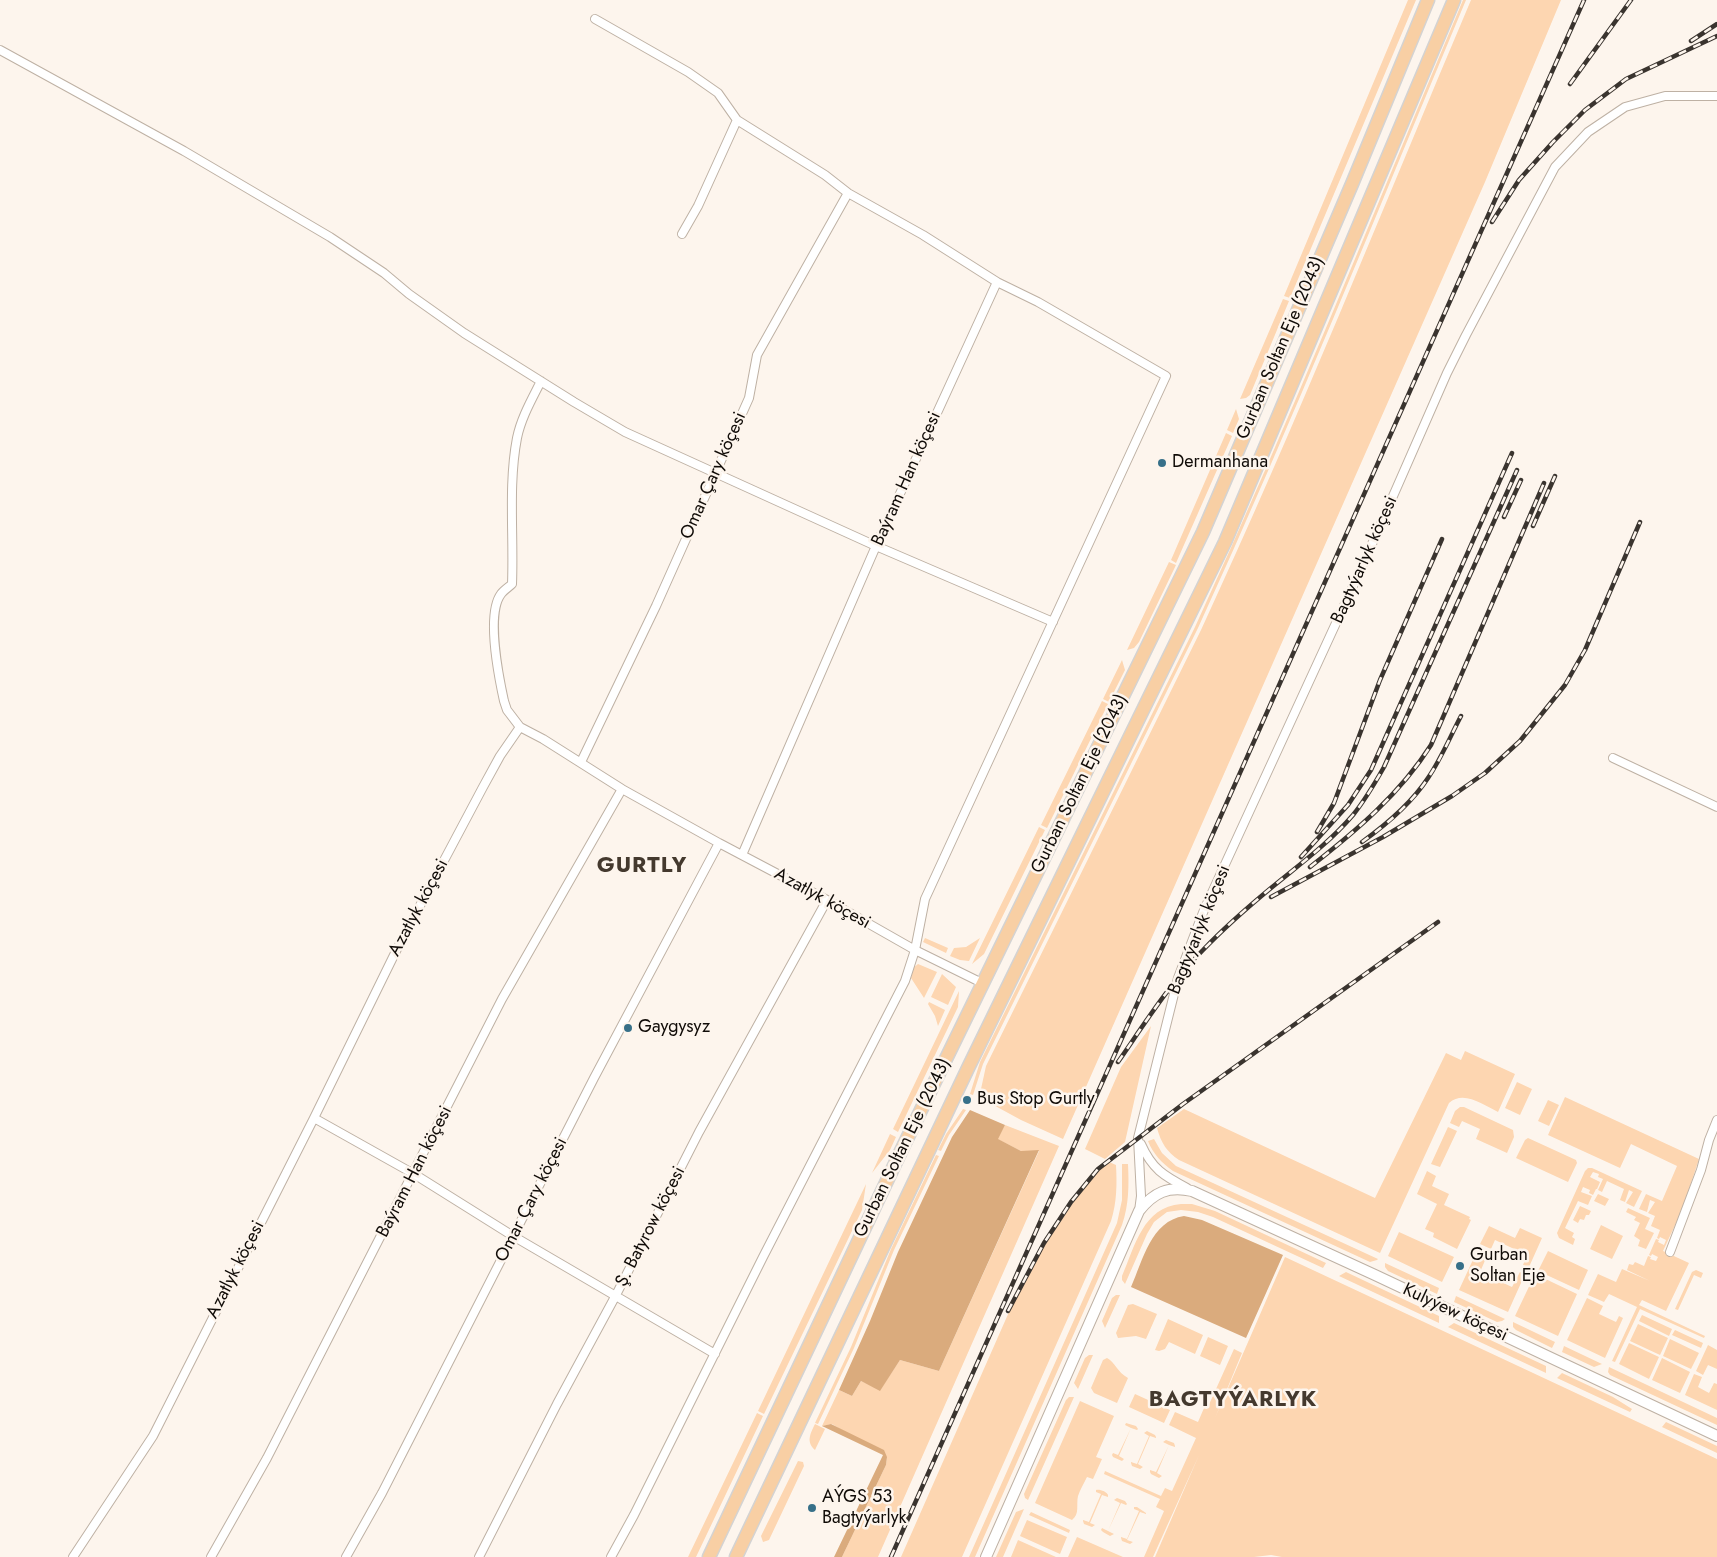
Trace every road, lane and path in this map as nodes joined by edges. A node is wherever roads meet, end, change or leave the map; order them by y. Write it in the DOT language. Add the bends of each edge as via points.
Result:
graph roads {
  1 [pos="1428,0"];
  2 [pos="1454,0"];
  3 [pos="595,19"];
  4 [pos="0,50"];
  5 [pos="1717,96"];
  6 [pos="738,120"];
  7 [pos="1352,184"];
  8 [pos="1372,192"];
  9 [pos="848,193"];
  10 [pos="682,234"];
  11 [pos="997,282"];
  12 [pos="540,381"];
  13 [pos="714,473"];
  14 [pos="876,546"];
  15 [pos="1053,622"];
  16 [pos="520,728"];
  17 [pos="1613,758"];
  18 [pos="581,762"];
  19 [pos="622,789"];
  20 [pos="1717,808"];
  21 [pos="719,843"];
  22 [pos="742,855"];
  23 [pos="827,900"];
  24 [pos="915,950"];
  25 [pos="982,983"];
  26 [pos="314,1118"];
  27 [pos="1717,1120"];
  28 [pos="1138,1138"];
  29 [pos="414,1174"];
  30 [pos="1192,1192"];
  31 [pos="1140,1211"];
  32 [pos="513,1236"];
  33 [pos="1670,1252"];
  34 [pos="616,1295"];
  35 [pos="715,1354"];
  36 [pos="1717,1436"];
  37 [pos="737,1556"];
  38 [pos="73,1557"];
  39 [pos="211,1557"];
  40 [pos="346,1557"];
  41 [pos="479,1557"];
  42 [pos="612,1557"];
  43 [pos="709,1557"];
  44 [pos="986,1557"];
  1 -- 7 [label="highway, Gurban Soltan Eje (2043)"];
  2 -- 8 [label="highway, Gurban Soltan Eje (2043)"];
  3 -- 6 [label="street" via="703,82 718,93"];
  4 -- 12 [label="street" via="184,151 330,237 464,332"];
  5 -- 28 [label="street, Bagtyýarlyk köçesi" via="1665,96 1625,107 1588,132 1555,167 1447,373 1204,910 1178,978"];
  6 -- 9 [label="street"];
  6 -- 10 [label="street"];
  7 -- 8 [label="highway"];
  7 -- 25 [label="highway, Gurban Soltan Eje (2043)" via="1203,532"];
  8 -- 37 [label="highway, Gurban Soltan Eje (2043)" via="1226,542 969,1066"];
  9 -- 11 [label="street" via="923,234"];
  9 -- 13 [label="street, Omar Çary köçesi" via="757,355 749,398"];
  11 -- 14 [label="street, Baýram Han köçesi"];
  11 -- 15 [label="street" via="1166,376"];
  12 -- 13 [label="street" via="625,432"];
  12 -- 16 [label="street" via="517,437 512,584 500,595 494,617 494,643 504,701"];
  13 -- 14 [label="street"];
  13 -- 18 [label="street, Omar Çary köçesi" via="656,606"];
  14 -- 15 [label="street"];
  14 -- 22 [label="street, Baýram Han köçesi"];
  15 -- 24 [label="street" via="925,899"];
  16 -- 18 [label="street, Azatlyk köçesi"];
  16 -- 26 [label="street, Azatlyk köçesi" via="487,779 397,949"];
  17 -- 20 [label="street"];
  18 -- 19 [label="street, Azatlyk köçesi"];
  19 -- 21 [label="street, Azatlyk köçesi"];
  19 -- 29 [label="street, Baýram Han köçesi" via="502,999"];
  21 -- 22 [label="street, Azatlyk köçesi"];
  21 -- 32 [label="street, Omar Çary köçesi"];
  22 -- 23 [label="street, Azatlyk köçesi"];
  23 -- 24 [label="street, Azatlyk köçesi"];
  23 -- 34 [label="street, Ş. Batyrow köçesi" via="699,1132"];
  24 -- 25 [label="street, Azatlyk köçesi"];
  24 -- 35 [label="street" via="905,981"];
  25 -- 43 [label="highway, Gurban Soltan Eje (2043)"];
  26 -- 29 [label="street"];
  26 -- 38 [label="street, Azatlyk köçesi" via="153,1436"];
  27 -- 33 [label="street"];
  28 -- 30 [label="street" via="1156,1169"];
  28 -- 31 [label="street, Bagtyýarlyk köçesi"];
  29 -- 32 [label="street"];
  29 -- 39 [label="street, Baýram Han köçesi" via="267,1458"];
  30 -- 31 [label="street" via="1172,1189 1163,1192"];
  30 -- 36 [label="street, Kulyýew köçesi"];
  31 -- 44 [label="street"];
  32 -- 34 [label="street"];
  32 -- 40 [label="street, Omar Çary köçesi"];
  34 -- 35 [label="street"];
  34 -- 41 [label="street, Ş. Batyrow köçesi"];
  35 -- 42 [label="street"];
}
